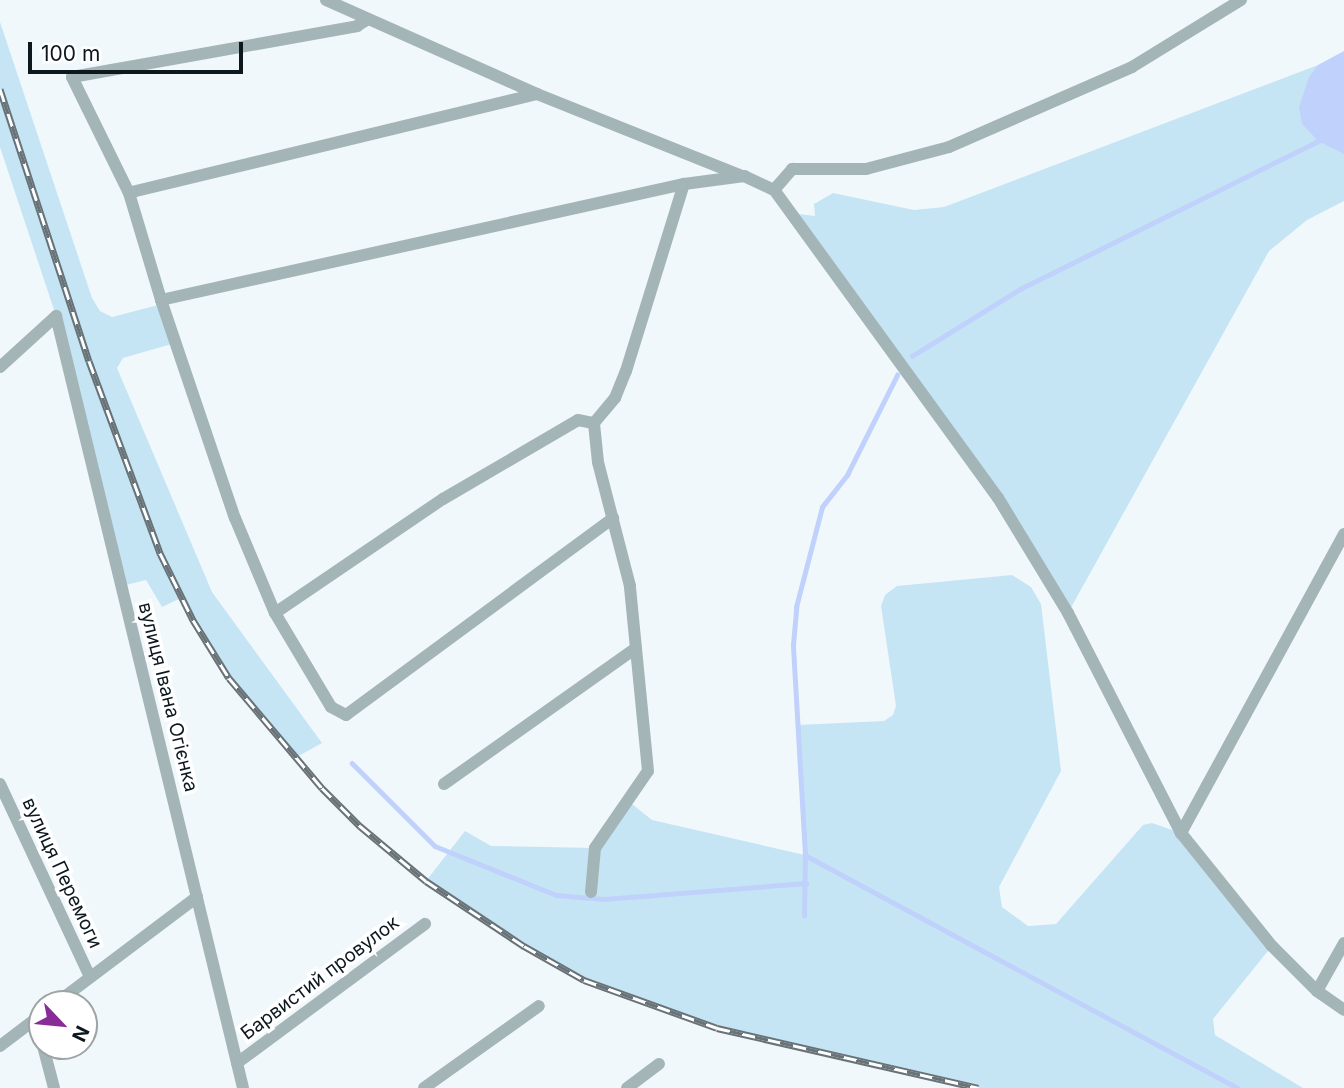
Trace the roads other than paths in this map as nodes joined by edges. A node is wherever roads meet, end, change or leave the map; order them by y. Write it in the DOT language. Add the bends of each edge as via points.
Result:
graph roads {
  1 [pos="326,0"];
  2 [pos="1241,0"];
  3 [pos="368,19"];
  4 [pos="537,94"];
  5 [pos="744,176"];
  6 [pos="684,184"];
  7 [pos="774,190"];
  8 [pos="129,192"];
  9 [pos="161,300"];
  10 [pos="0,367"];
  11 [pos="594,423"];
  12 [pos="614,518"];
  13 [pos="1344,534"];
  14 [pos="275,613"];
  15 [pos="636,648"];
  16 [pos="0,784"];
  17 [pos="444,785"];
  18 [pos="1181,833"];
  19 [pos="591,892"];
  20 [pos="197,897"];
  21 [pos="425,924"];
  22 [pos="1344,943"];
  23 [pos="90,977"];
  24 [pos="73,990"];
  25 [pos="1317,991"];
  26 [pos="539,1006"];
  27 [pos="1344,1010"];
  28 [pos="28,1024"];
  29 [pos="0,1046"];
  30 [pos="46,1060"];
  31 [pos="237,1063"];
  32 [pos="659,1064"];
  33 [pos="54,1088"];
  34 [pos="243,1088"];
  35 [pos="424,1088"];
  36 [pos="627,1088"];
  1 -- 3 [label="street"];
  2 -- 7 [label="street" via="1132,67 949,147 866,169 792,169"];
  3 -- 4 [label="street"];
  3 -- 8 [label="street" via="357,26 72,77"];
  4 -- 5 [label="street"];
  4 -- 8 [label="street"];
  5 -- 6 [label="street"];
  5 -- 7 [label="street"];
  6 -- 9 [label="street"];
  6 -- 11 [label="street" via="615,398"];
  7 -- 18 [label="street" via="998,498 1068,613"];
  8 -- 9 [label="street"];
  9 -- 14 [label="street" via="235,518"];
  10 -- 20 [label="street, вулиця Івана Огієнка" via="56,316"];
  11 -- 12 [label="street" via="598,462"];
  11 -- 14 [label="street" via="578,420 443,499"];
  12 -- 14 [label="street" via="346,715 331,707"];
  12 -- 15 [label="street" via="630,586"];
  13 -- 18 [label="street"];
  15 -- 17 [label="street"];
  15 -- 19 [label="street" via="648,771 595,848"];
  16 -- 23 [label="street, вулиця Перемоги"];
  18 -- 25 [label="street" via="1236,905"];
  20 -- 23 [label="street"];
  20 -- 31 [label="street, вулиця Івана Огієнка"];
  21 -- 31 [label="street, Барвистий провулок"];
  22 -- 25 [label="street"];
  23 -- 24 [label="street"];
  25 -- 27 [label="street"];
  26 -- 35 [label="street"];
  28 -- 29 [label="street"];
  30 -- 33 [label="street"];
  31 -- 34 [label="street, вулиця Івана Огієнка"];
  32 -- 36 [label="street"];
}
